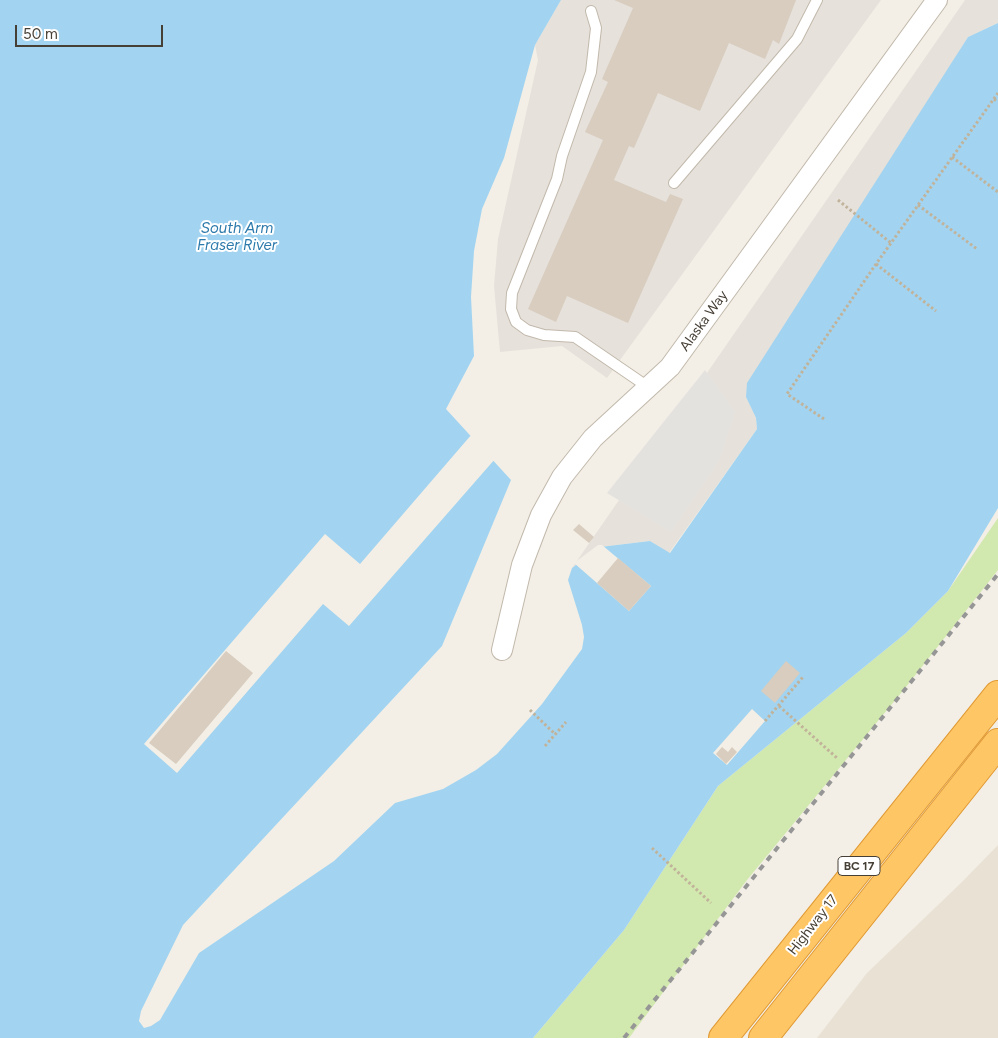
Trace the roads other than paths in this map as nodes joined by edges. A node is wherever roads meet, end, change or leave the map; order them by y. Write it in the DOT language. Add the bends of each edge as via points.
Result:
graph roads {
  1 [pos="817,0"];
  2 [pos="937,0"];
  3 [pos="591,11"];
  4 [pos="674,183"];
  5 [pos="648,387"];
  6 [pos="502,650"];
  7 [pos="998,695"];
  8 [pos="998,743"];
  9 [pos="722,1038"];
  10 [pos="763,1038"];
  1 -- 4 [label="lane" via="797,39"];
  2 -- 5 [label="street, Alaska Way" via="670,367"];
  3 -- 5 [label="lane" via="596,28 591,72 557,179 512,293 511,309 516,322 527,330 575,337"];
  5 -- 6 [label="street, Alaska Way" via="593,438 562,477 540,515 522,565"];
  7 -- 9 [label="highway, Highway 17 / BC 17"];
  8 -- 10 [label="highway, BC 17"];
}
